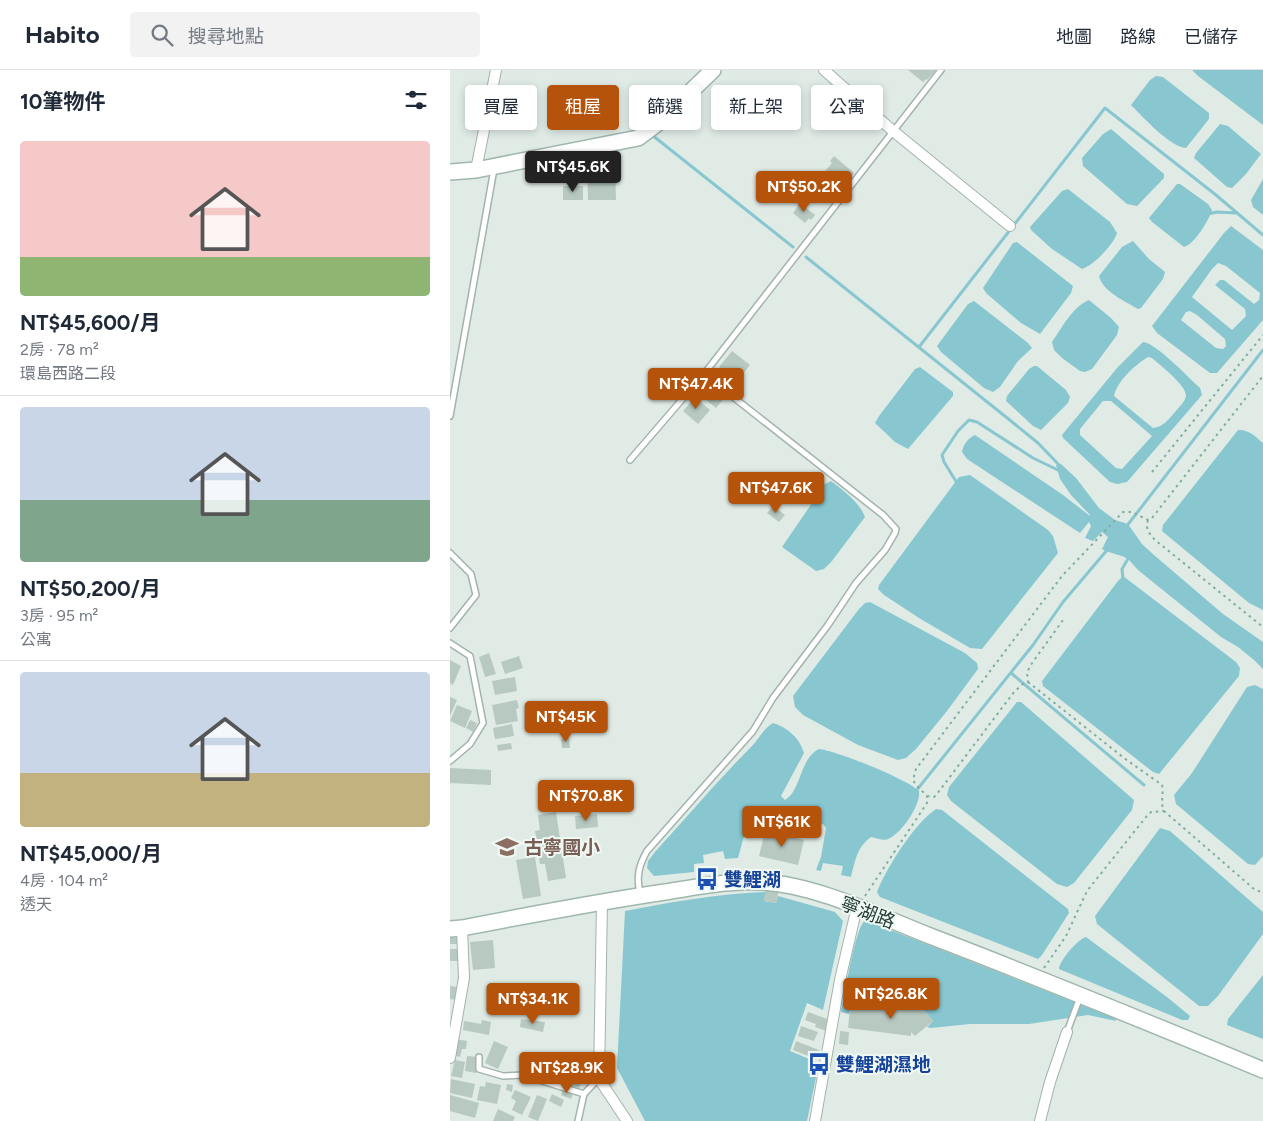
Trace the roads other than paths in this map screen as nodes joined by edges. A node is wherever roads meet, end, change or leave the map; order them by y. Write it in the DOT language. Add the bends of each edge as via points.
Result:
graph roads {
  1 [pos="496,70"];
  2 [pos="713,70"];
  3 [pos="824,70"];
  4 [pos="941,70"];
  5 [pos="893,131"];
  6 [pos="494,166"];
  7 [pos="476,170"];
  8 [pos="450,172"];
  9 [pos="1010,226"];
  10 [pos="704,374"];
  11 [pos="450,416"];
  12 [pos="630,460"];
  13 [pos="450,554"];
  14 [pos="450,628"];
  15 [pos="450,643"];
  16 [pos="450,760"];
  17 [pos="640,895"];
  18 [pos="602,902"];
  19 [pos="857,907"];
  20 [pos="456,929"];
  21 [pos="1080,998"];
  22 [pos="1067,1032"];
  23 [pos="479,1057"];
  24 [pos="450,1058"];
  25 [pos="1263,1070"];
  26 [pos="599,1079"];
  27 [pos="584,1094"];
  28 [pos="578,1121"];
  29 [pos="627,1121"];
  30 [pos="815,1121"];
  31 [pos="1040,1121"];
  1 -- 7 [label="street"];
  2 -- 6 [label="main road" via="638,138"];
  3 -- 5 [label="street"];
  4 -- 5 [label="lane"];
  5 -- 9 [label="street"];
  5 -- 10 [label="lane"];
  6 -- 7 [label="main road"];
  6 -- 11 [label="lane"];
  7 -- 8 [label="main road"];
  10 -- 12 [label="lane"];
  10 -- 17 [label="lane" via="896,528 885,550 856,583 778,691 754,731 647,851 637,877"];
  13 -- 14 [label="lane" via="471,574 476,595"];
  15 -- 16 [label="lane" via="470,656 483,723 470,744"];
  17 -- 18 [label="main road, 寧湖路"];
  17 -- 19 [label="main road, 寧湖路" via="763,882 807,890"];
  18 -- 20 [label="main road, 寧湖路"];
  18 -- 26 [label="street"];
  19 -- 21 [label="main road, 寧湖路" via="1037,977"];
  19 -- 30 [label="street" via="840,980"];
  20 -- 24 [label="street" via="464,978"];
  21 -- 22 [label="lane"];
  21 -- 25 [label="main road, 寧湖路"];
  22 -- 31 [label="street"];
  23 -- 27 [label="lane" via="479,1069 502,1076 523,1075"];
  26 -- 27 [label="lane"];
  26 -- 29 [label="street"];
  27 -- 28 [label="lane"];
}
